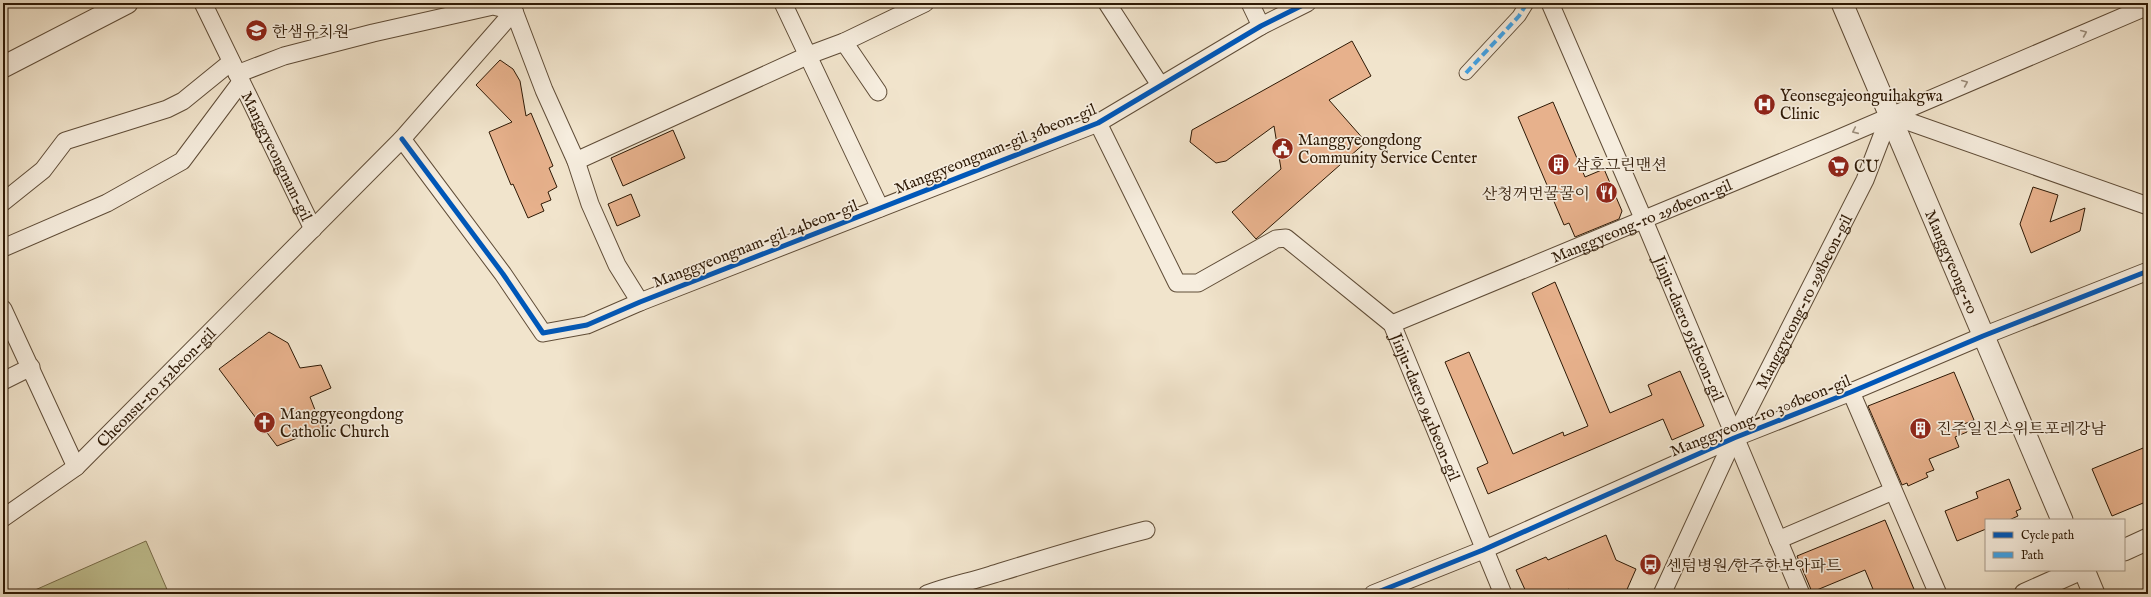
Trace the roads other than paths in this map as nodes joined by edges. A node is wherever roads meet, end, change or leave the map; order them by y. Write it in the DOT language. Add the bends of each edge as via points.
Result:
graph roads {
  1 [pos="127,3"];
  2 [pos="203,3"];
  3 [pos="783,3"];
  4 [pos="925,3"];
  5 [pos="1107,3"];
  6 [pos="1250,3"];
  7 [pos="1307,3"];
  8 [pos="1527,3"];
  9 [pos="1550,3"];
  10 [pos="1842,3"];
  11 [pos="517,6"];
  12 [pos="2148,6"];
  13 [pos="1262,26"];
  14 [pos="844,42"];
  15 [pos="809,55"];
  16 [pos="3,67"];
  17 [pos="236,73"];
  18 [pos="1466,73"];
  19 [pos="1160,85"];
  20 [pos="878,92"];
  21 [pos="1890,115"];
  22 [pos="1098,123"];
  23 [pos="402,139"];
  24 [pos="576,161"];
  25 [pos="3,202"];
  26 [pos="2148,206"];
  27 [pos="880,208"];
  28 [pos="1644,218"];
  29 [pos="313,230"];
  30 [pos="1286,238"];
  31 [pos="3,248"];
  32 [pos="2148,271"];
  33 [pos="640,302"];
  34 [pos="3,309"];
  35 [pos="1392,324"];
  36 [pos="1983,336"];
  37 [pos="31,367"];
  38 [pos="3,381"];
  39 [pos="1851,392"];
  40 [pos="1734,438"];
  41 [pos="76,468"];
  42 [pos="1893,491"];
  43 [pos="3,518"];
  44 [pos="2062,519"];
  45 [pos="1146,530"];
  46 [pos="2148,539"];
  47 [pos="1778,540"];
  48 [pos="1483,550"];
  49 [pos="2125,550"];
  50 [pos="2077,571"];
  51 [pos="2084,571"];
  52 [pos="927,594"];
  53 [pos="1373,594"];
  54 [pos="1503,594"];
  55 [pos="1662,594"];
  56 [pos="1800,594"];
  57 [pos="1938,594"];
  58 [pos="2025,594"];
  59 [pos="2094,594"];
  1 -- 16 [label="street"];
  2 -- 17 [label="street, Manggyeongnam-gil"];
  3 -- 15 [label="street, Manggyeongnam-gil 36beon-gil"];
  4 -- 14 [label="street"];
  5 -- 19 [label="street"];
  6 -- 13 [label="street"];
  7 -- 13 [label="street, Manggyeongnam-gil 36beon-gil"];
  8 -- 18 [label="street" via="1519,16"];
  9 -- 28 [label="street, Jinju-daero 953beon-gil"];
  10 -- 21 [label="street, Manggyeong-ro"];
  11 -- 17 [label="street, Manggyeongnam-gil" via="493,6 291,54"];
  11 -- 23 [label="street, Manggyeongnam-gil"];
  11 -- 24 [label="street, Manggyeongnam-gil 24beon-gil" via="544,90"];
  21 -- 12 [label="street, Manggyeong-ro 296beon-gil, one-way"];
  13 -- 19 [label="street, Manggyeongnam-gil 36beon-gil"];
  14 -- 15 [label="street"];
  14 -- 20 [label="street"];
  15 -- 24 [label="street"];
  15 -- 27 [label="street, Manggyeongnam-gil 36beon-gil"];
  17 -- 25 [label="street, Manggyeongnam-gil" via="167,109 66,140 43,170"];
  17 -- 29 [label="street, Manggyeongnam-gil"];
  17 -- 31 [label="street" via="182,161 107,203"];
  19 -- 22 [label="street, Manggyeongnam-gil 36beon-gil"];
  21 -- 26 [label="street"];
  21 -- 28 [label="street, Manggyeong-ro 296beon-gil, one-way"];
  21 -- 36 [label="street, Manggyeong-ro"];
  21 -- 40 [label="street, Manggyeong-ro 298beon-gil" via="1865,180"];
  22 -- 27 [label="street, Manggyeongnam-gil 36beon-gil"];
  22 -- 30 [label="street, Manggyeongnam-gil 36beon-gil" via="1177,283 1198,283 1276,239"];
  23 -- 29 [label="street, Manggyeongnam-gil"];
  23 -- 33 [label="street" via="503,274 543,333 587,325"];
  24 -- 33 [label="street, Manggyeongnam-gil 24beon-gil" via="590,204 617,264"];
  27 -- 33 [label="street, Manggyeongnam-gil 24beon-gil"];
  28 -- 35 [label="street, Manggyeong-ro 296beon-gil"];
  28 -- 40 [label="street, Jinju-daero 953beon-gil"];
  29 -- 41 [label="street, Cheonsu-ro 152beon-gil"];
  30 -- 35 [label="street, Jinju-daero 941beon-gil"];
  32 -- 36 [label="street, Manggyeong-ro 306beon-gil"];
  34 -- 37 [label="street"];
  35 -- 48 [label="street, Jinju-daero 941beon-gil"];
  36 -- 39 [label="street, Manggyeong-ro 306beon-gil"];
  36 -- 44 [label="street, Manggyeong-ro"];
  37 -- 38 [label="street"];
  37 -- 41 [label="street"];
  39 -- 40 [label="street, Manggyeong-ro 306beon-gil"];
  39 -- 42 [label="street"];
  40 -- 47 [label="street, Jinju-daero 953beon-gil"];
  40 -- 48 [label="street, Manggyeong-ro 306beon-gil"];
  40 -- 55 [label="street, Manggyeong-ro 298beon-gil"];
  41 -- 43 [label="street, Cheonsu-ro 152beon-gil"];
  42 -- 47 [label="street"];
  42 -- 57 [label="street"];
  45 -- 52 [label="street" via="1083,546 989,576 948,585"];
  46 -- 49 [label="street"];
  47 -- 56 [label="street, Jinju-daero 953beon-gil"];
  48 -- 53 [label="street, Manggyeong-ro 306beon-gil"];
  48 -- 54 [label="street, Jinju-daero 941beon-gil"];
  50 -- 58 [label="street"];
  51 -- 59 [label="street"];
}
